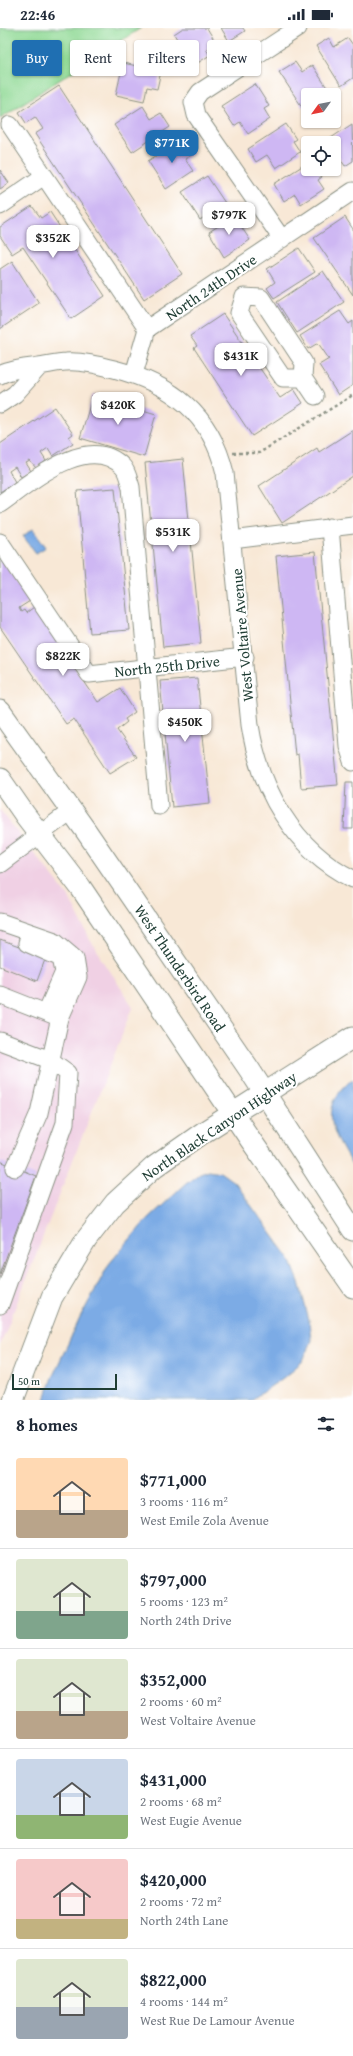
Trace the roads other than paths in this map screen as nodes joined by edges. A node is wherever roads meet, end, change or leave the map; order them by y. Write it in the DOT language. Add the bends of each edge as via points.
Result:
graph roads {
  1 [pos="298,28"];
  2 [pos="10,125"];
  3 [pos="44,176"];
  4 [pos="353,191"];
  5 [pos="0,206"];
  6 [pos="282,239"];
  7 [pos="228,275"];
  8 [pos="244,297"];
  9 [pos="148,329"];
  10 [pos="40,366"];
  11 [pos="134,374"];
  12 [pos="0,375"];
  13 [pos="303,378"];
  14 [pos="315,396"];
  15 [pos="0,404"];
  16 [pos="0,504"];
  17 [pos="353,525"];
  18 [pos="330,527"];
  19 [pos="232,540"];
  20 [pos="0,542"];
  21 [pos="346,632"];
  22 [pos="245,657"];
  23 [pos="148,668"];
  24 [pos="1,713"];
  25 [pos="353,762"];
  26 [pos="0,778"];
  27 [pos="159,806"];
  28 [pos="71,811"];
  29 [pos="40,834"];
  30 [pos="0,864"];
  31 [pos="353,879"];
  32 [pos="0,922"];
  33 [pos="0,933"];
  34 [pos="0,995"];
  35 [pos="53,1016"];
  36 [pos="353,1037"];
  37 [pos="0,1042"];
  38 [pos="50,1060"];
  39 [pos="265,1094"];
  40 [pos="233,1114"];
  41 [pos="15,1168"];
  42 [pos="353,1230"];
  43 [pos="353,1287"];
  44 [pos="0,1305"];
  45 [pos="13,1400"];
  1 -- 6 [label="street" via="200,92 193,102 196,115"];
  2 -- 3 [label="street"];
  3 -- 5 [label="street"];
  3 -- 9 [label="street"];
  4 -- 6 [label="street, North 24th Drive"];
  6 -- 7 [label="street, North 24th Drive"];
  7 -- 8 [label="street"];
  7 -- 9 [label="street, North 24th Drive"];
  8 -- 13 [label="street" via="262,298 304,363"];
  8 -- 13 [label="street" via="239,313 282,378"];
  9 -- 11 [label="street"];
  10 -- 11 [label="street" via="65,362 92,363"];
  10 -- 12 [label="street"];
  10 -- 15 [label="street" via="15,394"];
  11 -- 19 [label="street, West Voltaire Avenue" via="172,392 190,406 211,434 221,455 226,480"];
  13 -- 14 [label="street"];
  16 -- 23 [label="street" via="54,467 71,459 96,454 113,459 124,468 131,487"];
  17 -- 18 [label="street"];
  18 -- 19 [label="street"];
  18 -- 21 [label="street"];
  19 -- 22 [label="street, West Voltaire Avenue"];
  20 -- 23 [label="street, North 25th Drive" via="89,674"];
  21 -- 25 [label="street" via="348,746"];
  22 -- 23 [label="street, North 25th Drive"];
  22 -- 31 [label="street, West Voltaire Avenue" via="253,747 266,786 293,830 312,850"];
  23 -- 27 [label="street"];
  24 -- 28 [label="main road, West Thunderbird Road"];
  26 -- 29 [label="main road"];
  28 -- 29 [label="street"];
  28 -- 39 [label="main road, West Thunderbird Road"];
  29 -- 30 [label="street"];
  29 -- 40 [label="main road" via="81,888"];
  32 -- 35 [label="street" via="55,941 75,958 78,977"];
  33 -- 35 [label="street" via="61,958 64,972"];
  34 -- 35 [label="street"];
  35 -- 38 [label="street"];
  36 -- 39 [label="main road, North Black Canyon Highway"];
  37 -- 38 [label="street"];
  38 -- 41 [label="street" via="39,1113"];
  38 -- 44 [label="street" via="68,1073 65,1122"];
  39 -- 40 [label="main road, North Black Canyon Highway"];
  39 -- 42 [label="main road, West Thunderbird Road"];
  40 -- 43 [label="main road"];
  40 -- 45 [label="main road, North Black Canyon Highway" via="143,1176 116,1203 86,1240 52,1297"];
}
